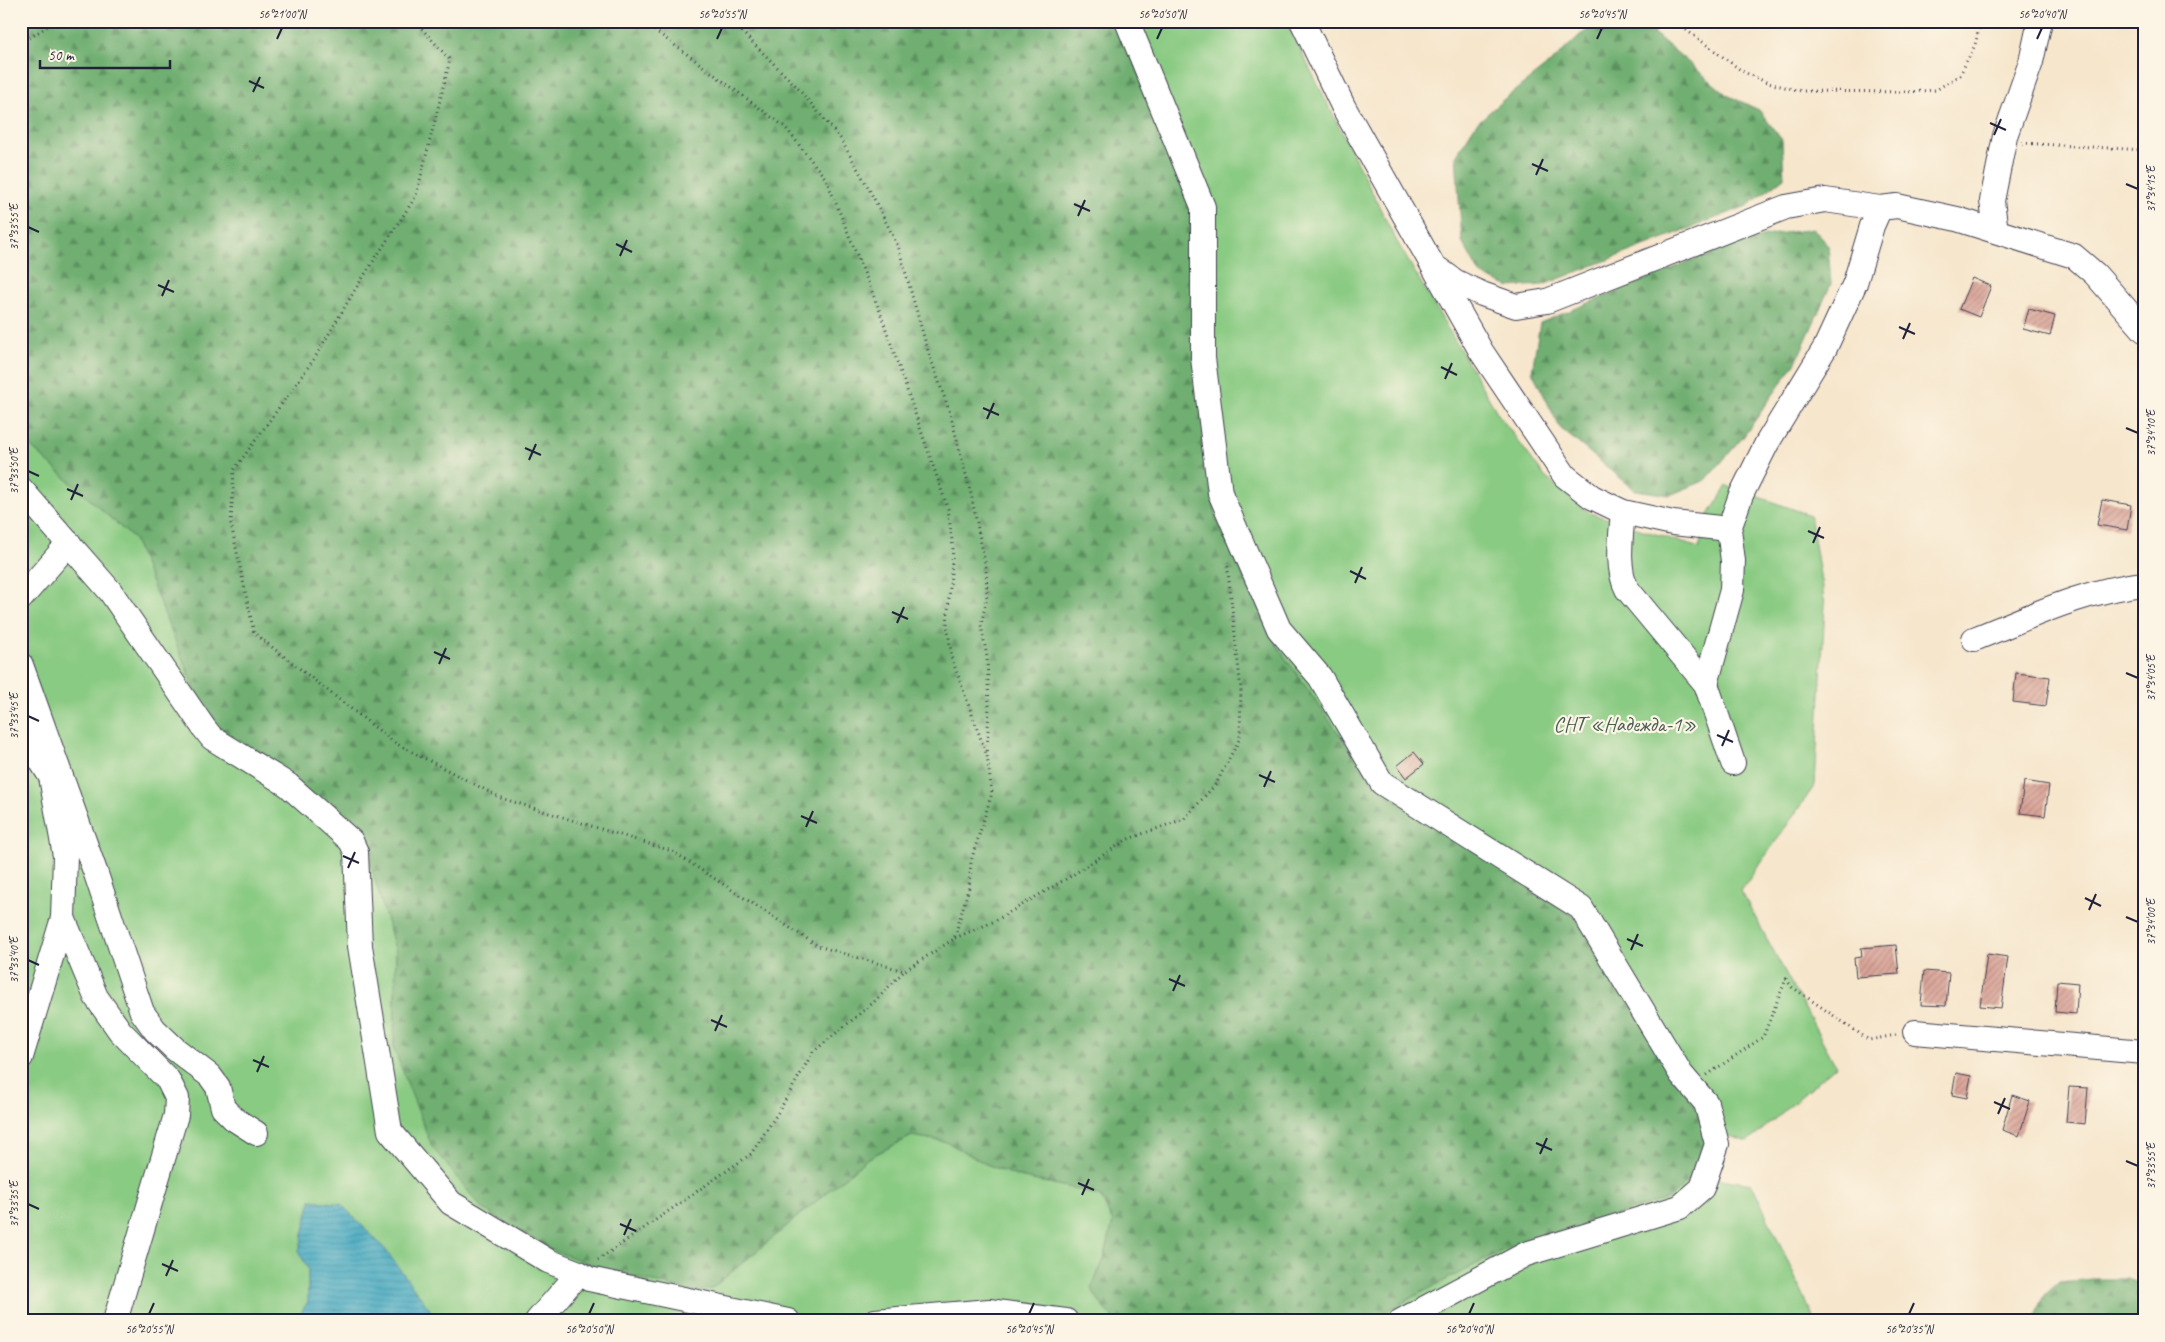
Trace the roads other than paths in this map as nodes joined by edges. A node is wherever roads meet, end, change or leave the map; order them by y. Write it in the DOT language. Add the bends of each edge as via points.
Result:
graph roads {
  1 [pos="1127,21"];
  2 [pos="1302,21"];
  3 [pos="2040,21"];
  4 [pos="1880,208"];
  5 [pos="1996,231"];
  6 [pos="1435,268"];
  7 [pos="2144,330"];
  8 [pos="21,489"];
  9 [pos="1624,512"];
  10 [pos="1729,529"];
  11 [pos="69,543"];
  12 [pos="2144,584"];
  13 [pos="21,598"];
  14 [pos="1974,639"];
  15 [pos="21,665"];
  16 [pos="1706,684"];
  17 [pos="21,729"];
  18 [pos="1734,763"];
  19 [pos="63,918"];
  20 [pos="1915,1032"];
  21 [pos="2144,1052"];
  22 [pos="21,1057"];
  23 [pos="256,1133"];
  24 [pos="579,1272"];
  25 [pos="115,1321"];
  26 [pos="536,1321"];
  27 [pos="788,1321"];
  28 [pos="875,1321"];
  29 [pos="1066,1321"];
  30 [pos="1401,1321"];
  1 -- 30 [label="street" via="1203,207 1203,358 1220,493 1279,629 1320,676 1382,783 1581,908 1682,1074 1706,1102 1718,1144 1702,1188 1680,1207 1526,1254"];
  2 -- 6 [label="street" via="1344,108"];
  3 -- 5 [label="street" via="2031,62 2005,136 1992,200"];
  4 -- 5 [label="street" via="1898,206"];
  4 -- 6 [label="street" via="1826,200 1786,207 1547,301 1516,306 1456,282"];
  4 -- 10 [label="street" via="1855,283 1825,348 1767,443 1741,495"];
  5 -- 7 [label="street" via="2074,256 2095,274"];
  6 -- 9 [label="street" via="1482,351 1565,476 1592,497"];
  8 -- 11 [label="street"];
  9 -- 10 [label="street" via="1673,523"];
  9 -- 16 [label="street" via="1622,580"];
  10 -- 16 [label="street" via="1732,590"];
  11 -- 13 [label="street"];
  11 -- 24 [label="street" via="110,591 212,738 288,784 351,841 356,852 360,946 390,1131 451,1203 548,1261"];
  12 -- 14 [label="street" via="2084,595"];
  15 -- 23 [label="street" via="142,1012 174,1049 210,1076 218,1087 223,1108"];
  16 -- 18 [label="street"];
  17 -- 19 [label="street" via="51,777 65,856"];
  19 -- 22 [label="street"];
  19 -- 25 [label="street" via="96,997 120,1031 168,1080 177,1098 176,1115"];
  20 -- 21 [label="street"];
  24 -- 26 [label="street"];
  24 -- 27 [label="street" via="589,1279"];
  28 -- 29 [label="street" via="989,1311"];
}
